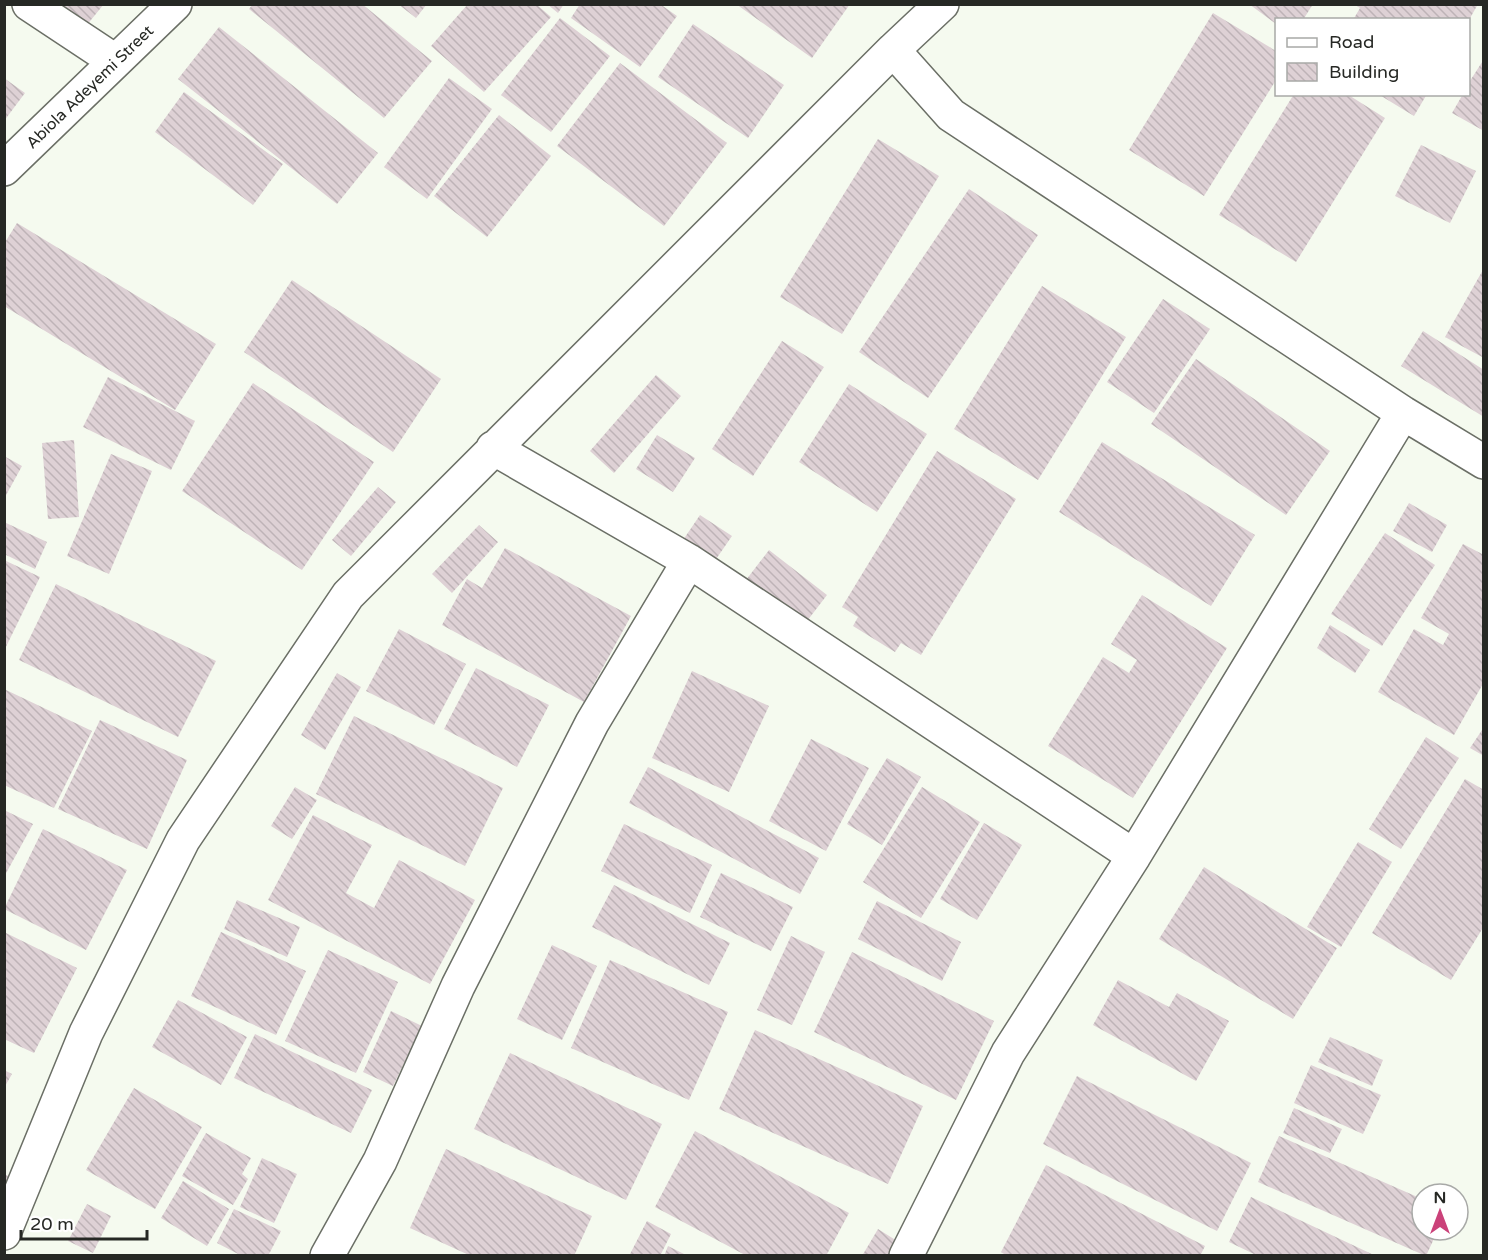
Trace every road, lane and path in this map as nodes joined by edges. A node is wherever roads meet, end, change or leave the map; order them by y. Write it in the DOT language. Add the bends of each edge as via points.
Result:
graph roads {
  1 [pos="29,4"];
  2 [pos="175,4"];
  3 [pos="942,4"];
  4 [pos="893,50"];
  5 [pos="115,61"];
  6 [pos="4,169"];
  7 [pos="1403,413"];
  8 [pos="493,448"];
  9 [pos="1484,462"];
  10 [pos="688,561"];
  11 [pos="1134,856"];
  12 [pos="4,1233"];
  13 [pos="327,1256"];
  14 [pos="906,1256"];
  1 -- 5 [label="street"];
  2 -- 5 [label="street, Abiola Adeyemi Street"];
  3 -- 4 [label="street"];
  4 -- 7 [label="street" via="951,115"];
  4 -- 8 [label="street"];
  5 -- 6 [label="street, Abiola Adeyemi Street"];
  7 -- 9 [label="street"];
  7 -- 11 [label="street"];
  8 -- 10 [label="street"];
  8 -- 12 [label="street" via="348,595 183,840 86,1033"];
  10 -- 11 [label="street"];
  10 -- 13 [label="street" via="592,723 458,986 380,1161"];
  11 -- 14 [label="street" via="1008,1053"];
}
